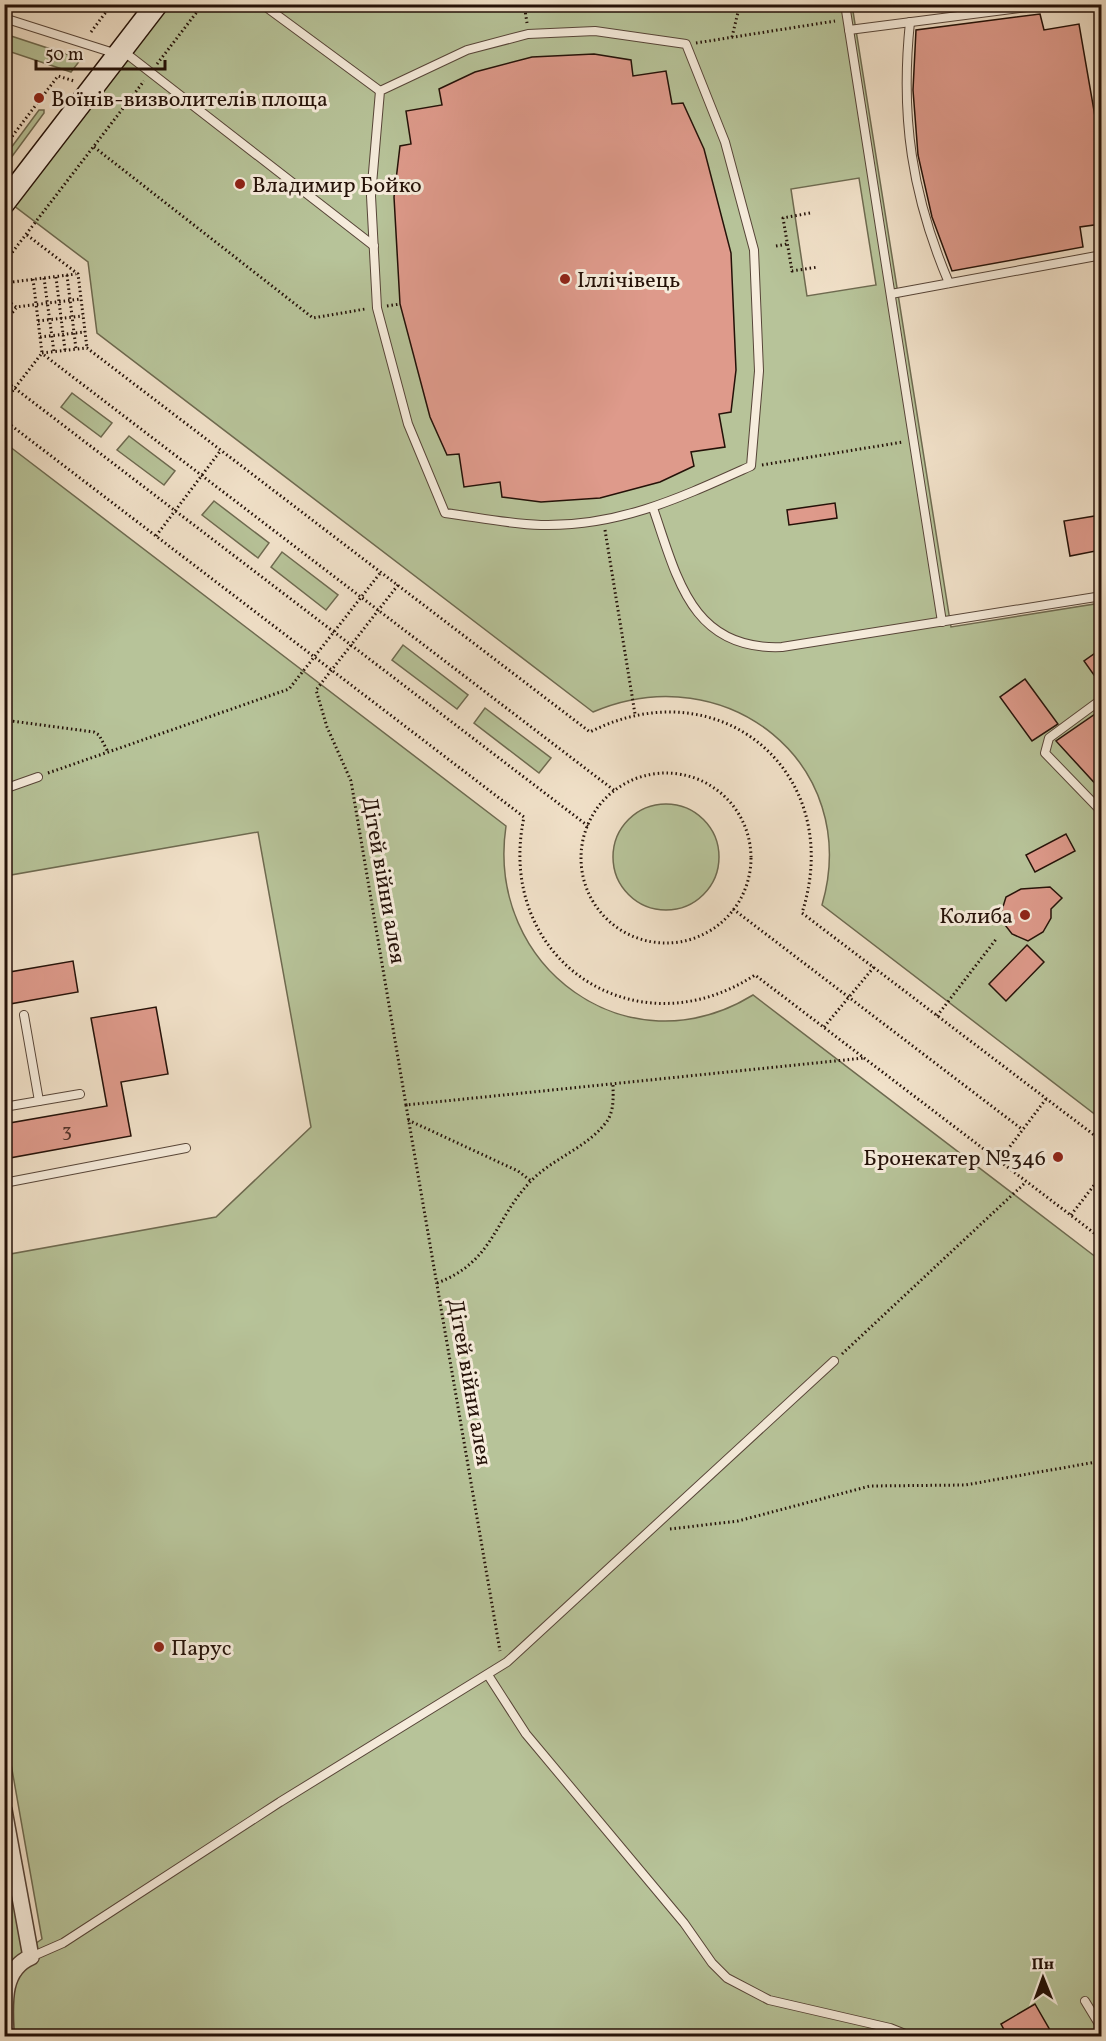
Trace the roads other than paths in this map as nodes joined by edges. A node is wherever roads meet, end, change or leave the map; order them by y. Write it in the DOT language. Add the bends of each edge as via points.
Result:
graph roads {
  1 [pos="157,4"];
  2 [pos="262,4"];
  3 [pos="845,4"];
  4 [pos="1051,4"];
  5 [pos="4,18"];
  6 [pos="910,22"];
  7 [pos="849,30"];
  8 [pos="120,53"];
  9 [pos="380,91"];
  10 [pos="4,203"];
  11 [pos="374,246"];
  12 [pos="1101,255"];
  13 [pos="949,283"];
  14 [pos="891,294"];
  15 [pos="653,508"];
  16 [pos="1101,596"];
  17 [pos="942,622"];
  18 [pos="1101,699"];
  19 [pos="38,777"];
  20 [pos="4,789"];
  21 [pos="1101,812"];
  22 [pos="24,1015"];
  23 [pos="80,1094"];
  24 [pos="39,1101"];
  25 [pos="4,1107"];
  26 [pos="186,1148"];
  27 [pos="4,1183"];
  28 [pos="834,1361"];
  29 [pos="488,1676"];
  30 [pos="4,1810"];
  31 [pos="31,1957"];
  32 [pos="1085,2001"];
  33 [pos="1101,2029"];
  34 [pos="6,2037"];
  35 [pos="910,2037"];
  1 -- 8 [label="main road"];
  2 -- 9 [label="lane"];
  3 -- 7 [label="lane"];
  4 -- 6 [label="lane"];
  5 -- 8 [label="lane"];
  6 -- 7 [label="lane"];
  6 -- 13 [label="lane" via="906,82 909,142 924,219"];
  7 -- 14 [label="lane"];
  8 -- 10 [label="main road"];
  8 -- 11 [label="lane"];
  9 -- 11 [label="lane" via="371,196"];
  9 -- 15 [label="lane" via="467,50 528,34 595,31 686,44 726,142 754,250 759,371 751,466"];
  11 -- 15 [label="lane" via="377,308 408,424 445,513 540,525 604,521"];
  12 -- 13 [label="lane"];
  13 -- 14 [label="lane"];
  14 -- 17 [label="lane"];
  15 -- 17 [label="lane" via="687,599 704,621 740,643 782,647"];
  16 -- 17 [label="lane"];
  18 -- 21 [label="lane" via="1048,738 1045,753"];
  19 -- 20 [label="lane"];
  22 -- 24 [label="lane"];
  23 -- 24 [label="lane"];
  24 -- 25 [label="lane"];
  26 -- 27 [label="lane"];
  28 -- 29 [label="lane"];
  29 -- 31 [label="lane" via="280,1802 63,1943"];
  29 -- 35 [label="lane" via="526,1734 727,1978 769,2000 890,2028"];
  30 -- 31 [label="street"];
  31 -- 34 [label="street" via="15,1966 8,1980"];
  32 -- 33 [label="lane"];
}
